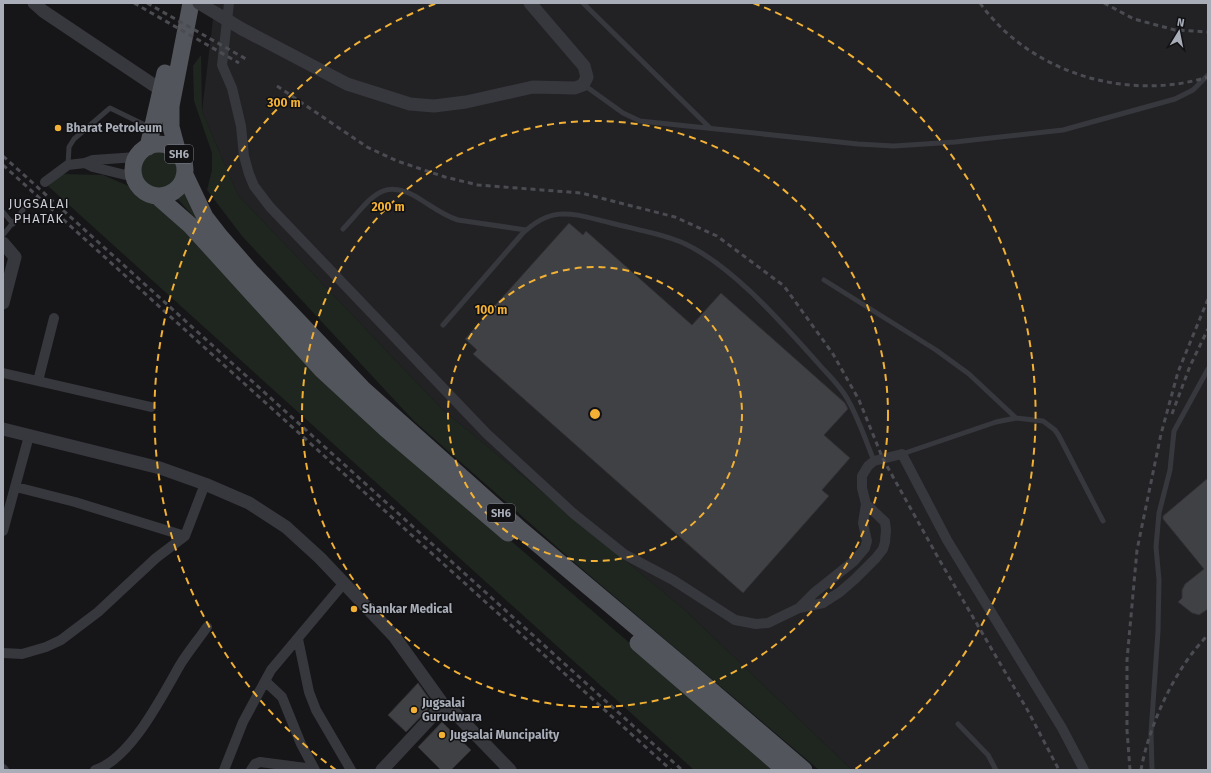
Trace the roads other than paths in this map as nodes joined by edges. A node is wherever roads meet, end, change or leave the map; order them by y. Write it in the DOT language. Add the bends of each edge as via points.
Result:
graph roads {
  1 [pos="34,3"];
  2 [pos="181,3"];
  3 [pos="191,3"];
  4 [pos="199,3"];
  5 [pos="229,3"];
  6 [pos="530,3"];
  7 [pos="582,3"];
  8 [pos="1208,75"];
  9 [pos="583,85"];
  10 [pos="161,90"];
  11 [pos="152,128"];
  12 [pos="710,128"];
  13 [pos="142,152"];
  14 [pos="178,153"];
  15 [pos="85,163"];
  16 [pos="68,165"];
  17 [pos="185,175"];
  18 [pos="134,177"];
  19 [pos="45,182"];
  20 [pos="157,196"];
  21 [pos="23,210"];
  22 [pos="3,212"];
  23 [pos="13,224"];
  24 [pos="343,229"];
  25 [pos="526,230"];
  26 [pos="3,235"];
  27 [pos="3,243"];
  28 [pos="824,280"];
  29 [pos="3,303"];
  30 [pos="54,318"];
  31 [pos="443,325"];
  32 [pos="1208,369"];
  33 [pos="3,373"];
  34 [pos="38,381"];
  35 [pos="151,407"];
  36 [pos="1016,418"];
  37 [pos="3,430"];
  38 [pos="29,436"];
  39 [pos="902,454"];
  40 [pos="874,461"];
  41 [pos="205,484"];
  42 [pos="16,487"];
  43 [pos="866,504"];
  44 [pos="1103,521"];
  45 [pos="3,531"];
  46 [pos="185,536"];
  47 [pos="344,583"];
  48 [pos="799,608"];
  49 [pos="207,627"];
  50 [pos="298,639"];
  51 [pos="3,653"];
  52 [pos="265,681"];
  53 [pos="445,707"];
  54 [pos="958,724"];
  55 [pos="314,769"];
  56 [pos="96,770"];
  57 [pos="224,770"];
  58 [pos="251,770"];
  59 [pos="351,770"];
  60 [pos="382,770"];
  61 [pos="510,770"];
  62 [pos="785,770"];
  63 [pos="804,770"];
  64 [pos="996,770"];
  65 [pos="1084,770"];
  66 [pos="1152,770"];
  1 -- 10 [label="street"];
  2 -- 10 [label="main road, SH6"];
  3 -- 14 [label="main road, SH6" via="171,106 171,127"];
  4 -- 9 [label="street, bridge" via="242,29 347,84 410,104 434,106 533,88 575,88"];
  5 -- 48 [label="street" via="222,65 234,96 249,174 254,186 270,207 487,434 574,514 624,554 673,580 735,620 756,624 768,622"];
  6 -- 9 [label="street" via="584,66 587,77"];
  7 -- 12 [label="lane"];
  8 -- 12 [label="lane" via="1193,90 1175,99 1063,130 1023,135 894,146"];
  9 -- 12 [label="lane" via="622,112 640,121"];
  10 -- 11 [label="main road, SH6"];
  11 -- 13 [label="main road, SH6"];
  11 -- 16 [label="lane" via="110,108 74,139 69,146"];
  13 -- 14 [label="main road, SH6" via="164,145"];
  13 -- 15 [label="street"];
  13 -- 18 [label="main road, SH6" via="133,167"];
  14 -- 17 [label="main road, SH6" via="185,167"];
  15 -- 16 [label="street"];
  15 -- 18 [label="street"];
  16 -- 19 [label="street"];
  17 -- 20 [label="main road, SH6" via="175,191"];
  17 -- 63 [label="main road, SH6" via="206,217 219,234 257,279 362,388 521,530"];
  18 -- 20 [label="main road, SH6" via="139,187"];
  20 -- 62 [label="main road, SH6" via="190,224 322,370 386,429"];
  21 -- 23 [label="lane"];
  22 -- 23 [label="lane"];
  23 -- 26 [label="lane"];
  24 -- 25 [label="lane" via="377,194 395,188 411,193 458,220"];
  25 -- 31 [label="lane"];
  25 -- 40 [label="lane" via="545,216 561,213 578,215 663,236 704,255 779,319 837,385 849,401"];
  27 -- 29 [label="street" via="15,257"];
  28 -- 36 [label="lane" via="936,350 969,374"];
  30 -- 34 [label="street"];
  32 -- 66 [label="lane" via="1174,431 1170,470 1159,513 1156,547 1159,580 1158,631 1153,686"];
  33 -- 34 [label="street"];
  34 -- 35 [label="street"];
  36 -- 39 [label="lane" via="996,422"];
  36 -- 44 [label="lane" via="1039,420 1055,430"];
  37 -- 38 [label="street"];
  38 -- 41 [label="street" via="160,468"];
  38 -- 42 [label="street"];
  39 -- 40 [label="street"];
  39 -- 65 [label="street" via="947,540 1062,728"];
  40 -- 43 [label="street" via="862,476"];
  41 -- 46 [label="street"];
  41 -- 47 [label="street" via="249,503 286,527"];
  42 -- 45 [label="street"];
  42 -- 46 [label="street" via="75,502"];
  43 -- 48 [label="street" via="863,523 867,541 865,548 854,561"];
  43 -- 48 [label="street" via="885,522 885,542 880,553 840,592 823,603"];
  46 -- 51 [label="street" via="156,558 98,612 61,640 22,654"];
  47 -- 50 [label="street"];
  47 -- 53 [label="street" via="394,636"];
  49 -- 56 [label="street" via="128,747 112,762"];
  50 -- 52 [label="street" via="271,670"];
  50 -- 59 [label="street" via="309,692 316,710"];
  52 -- 55 [label="street" via="282,697"];
  52 -- 57 [label="street" via="243,722"];
  53 -- 60 [label="street" via="438,710"];
  53 -- 61 [label="street" via="453,711"];
  54 -- 64 [label="lane" via="988,755"];
  55 -- 58 [label="street" via="260,762"];
}
